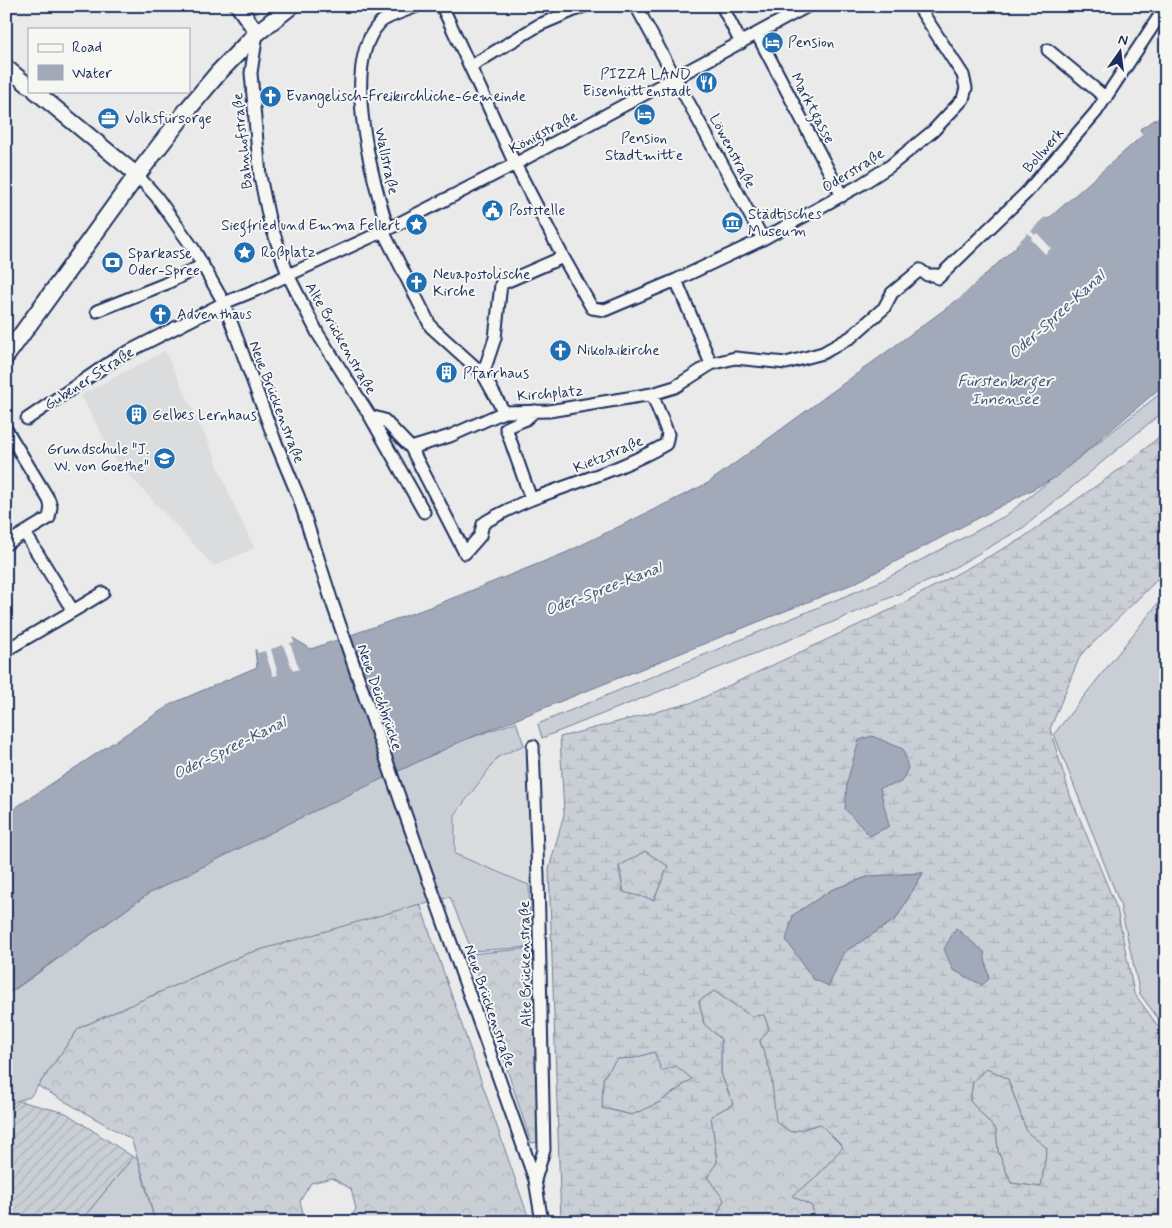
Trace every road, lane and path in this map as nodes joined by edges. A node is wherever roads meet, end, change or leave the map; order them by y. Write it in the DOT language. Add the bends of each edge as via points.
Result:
graph roads {
  1 [pos="238,6"];
  2 [pos="291,6"];
  3 [pos="417,6"];
  4 [pos="442,6"];
  5 [pos="584,6"];
  6 [pos="636,6"];
  7 [pos="722,6"];
  8 [pos="808,6"];
  9 [pos="918,6"];
  10 [pos="1166,6"];
  11 [pos="257,33"];
  12 [pos="757,34"];
  13 [pos="741,42"];
  14 [pos="1048,50"];
  15 [pos="471,66"];
  16 [pos="6,67"];
  17 [pos="676,78"];
  18 [pos="28,85"];
  19 [pos="36,92"];
  20 [pos="1106,98"];
  21 [pos="515,164"];
  22 [pos="137,175"];
  23 [pos="842,196"];
  24 [pos="386,230"];
  25 [pos="763,239"];
  26 [pos="563,257"];
  27 [pos="203,265"];
  28 [pos="288,275"];
  29 [pos="676,280"];
  30 [pos="224,303"];
  31 [pos="97,311"];
  32 [pos="6,356"];
  33 [pos="711,364"];
  34 [pos="482,374"];
  35 [pos="652,394"];
  36 [pos="535,411"];
  37 [pos="504,412"];
  38 [pos="370,416"];
  39 [pos="27,418"];
  40 [pos="6,429"];
  41 [pos="411,448"];
  42 [pos="531,499"];
  43 [pos="424,512"];
  44 [pos="25,533"];
  45 [pos="6,544"];
  46 [pos="465,552"];
  47 [pos="103,593"];
  48 [pos="332,602"];
  49 [pos="73,611"];
  50 [pos="6,650"];
  51 [pos="533,746"];
  52 [pos="401,802"];
  53 [pos="535,1180"];
  54 [pos="542,1222"];
  1 -- 11 [label="street"];
  2 -- 11 [label="main road"];
  3 -- 24 [label="street, Wallstraße" via="379,23 366,48 362,74 363,126"];
  4 -- 15 [label="street"];
  5 -- 15 [label="street" via="539,25"];
  6 -- 17 [label="street, Löwenstraße"];
  7 -- 13 [label="street"];
  8 -- 12 [label="street, Königstraße"];
  9 -- 23 [label="street, Oderstraße" via="963,75 966,88 963,99 933,131 890,166"];
  10 -- 20 [label="street, Bollwerk"];
  11 -- 22 [label="main road" via="219,72"];
  11 -- 28 [label="street, Bahnhofstraße" via="251,73 260,176 269,219"];
  12 -- 13 [label="street, Königstraße"];
  12 -- 23 [label="street, Marktgasse"];
  13 -- 17 [label="street, Königstraße"];
  14 -- 20 [label="street"];
  15 -- 21 [label="street"];
  16 -- 18 [label="street"];
  17 -- 21 [label="street, Königstraße"];
  17 -- 25 [label="street, Löwenstraße"];
  19 -- 22 [label="street"];
  20 -- 33 [label="street, Bollwerk" via="1026,193 938,278 920,270 892,292 884,308 851,337 823,353 786,363 735,358"];
  21 -- 24 [label="street, Königstraße"];
  21 -- 26 [label="street"];
  22 -- 27 [label="street, Neue Brückenstraße" via="156,196"];
  22 -- 32 [label="main road"];
  23 -- 25 [label="street, Oderstraße"];
  24 -- 28 [label="street, Königstraße"];
  24 -- 34 [label="street, Wallstraße" via="431,327"];
  25 -- 29 [label="street, Oderstraße"];
  26 -- 29 [label="street, Oderstraße" via="592,308 605,310"];
  26 -- 34 [label="street" via="501,284 495,338"];
  27 -- 30 [label="street, Neue Brückenstraße"];
  27 -- 31 [label="street"];
  28 -- 30 [label="street, Gubener Straße"];
  28 -- 38 [label="street, Alte Brückenstraße" via="318,334"];
  29 -- 33 [label="street"];
  30 -- 39 [label="street, Gubener Straße" via="118,357"];
  30 -- 48 [label="street, Neue Brückenstraße" via="299,498"];
  33 -- 35 [label="street" via="675,387"];
  34 -- 37 [label="street, Kirchplatz"];
  35 -- 36 [label="street, Kirchplatz"];
  35 -- 42 [label="street, Kietzstraße" via="668,434 666,444 645,457"];
  36 -- 37 [label="street, Kirchplatz"];
  36 -- 42 [label="street" via="506,428"];
  37 -- 41 [label="street" via="450,436"];
  38 -- 41 [label="street, Alte Brückenstraße" via="384,420"];
  38 -- 43 [label="street, Alte Brückenstraße"];
  40 -- 44 [label="street" via="51,507 49,518"];
  41 -- 46 [label="street, Alte Brückenstraße"];
  42 -- 46 [label="street, Kietzstraße" via="487,520 482,534"];
  44 -- 45 [label="street"];
  44 -- 49 [label="street"];
  47 -- 49 [label="street"];
  48 -- 52 [label="street, Neue Deichbrücke"];
  49 -- 50 [label="street"];
  51 -- 53 [label="street, Alte Brückenstraße" via="544,1150"];
  52 -- 53 [label="street, Neue Brückenstraße"];
  53 -- 54 [label="street, Neue Brückenstraße"];
}
